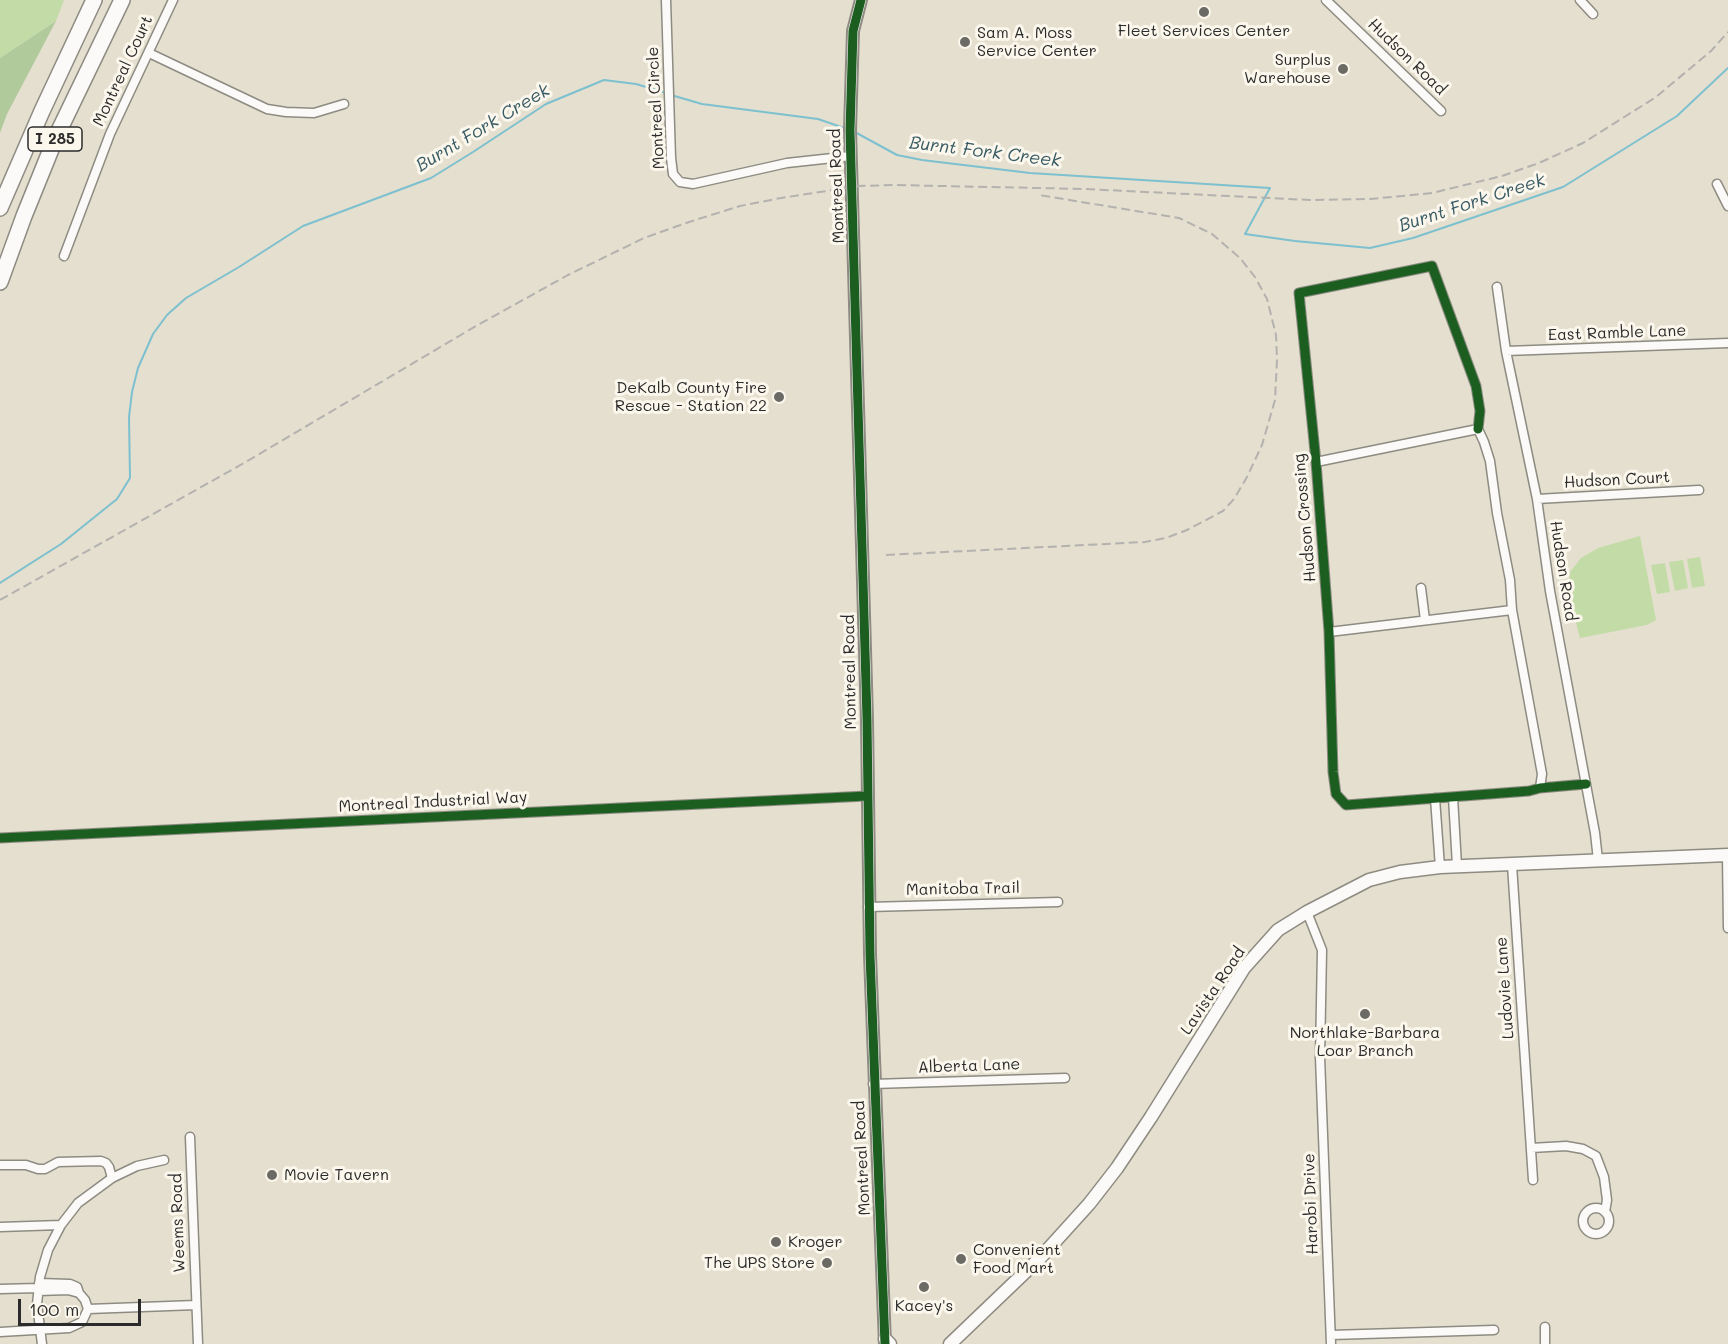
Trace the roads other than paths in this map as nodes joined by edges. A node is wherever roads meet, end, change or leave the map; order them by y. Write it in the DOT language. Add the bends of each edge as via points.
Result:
graph roads {
  1 [pos="94,0"];
  2 [pos="122,0"];
  3 [pos="173,0"];
  4 [pos="666,0"];
  5 [pos="861,0"];
  6 [pos="1326,0"];
  7 [pos="1580,0"];
  8 [pos="1593,14"];
  9 [pos="148,53"];
  10 [pos="344,104"];
  11 [pos="1441,111"];
  12 [pos="851,156"];
  13 [pos="1717,184"];
  14 [pos="1728,206"];
  15 [pos="0,208"];
  16 [pos="64,256"];
  17 [pos="0,282"];
  18 [pos="1497,287"];
  19 [pos="1728,343"];
  20 [pos="1506,351"];
  21 [pos="1478,429"];
  22 [pos="1316,462"];
  23 [pos="1699,490"];
  24 [pos="1537,499"];
  25 [pos="1421,588"];
  26 [pos="1512,610"];
  27 [pos="1425,620"];
  28 [pos="1329,632"];
  29 [pos="1586,783"];
  30 [pos="1540,788"];
  31 [pos="867,796"];
  32 [pos="1453,797"];
  33 [pos="1435,798"];
  34 [pos="0,838"];
  35 [pos="1727,855"];
  36 [pos="1598,860"];
  37 [pos="1512,865"];
  38 [pos="1457,866"];
  39 [pos="1440,867"];
  40 [pos="1058,902"];
  41 [pos="868,907"];
  42 [pos="1307,912"];
  43 [pos="1728,928"];
  44 [pos="1065,1078"];
  45 [pos="873,1084"];
  46 [pos="190,1137"];
  47 [pos="1531,1148"];
  48 [pos="164,1160"];
  49 [pos="0,1166"];
  50 [pos="111,1178"];
  51 [pos="1533,1180"];
  52 [pos="1605,1212"];
  53 [pos="61,1225"];
  54 [pos="0,1227"];
  55 [pos="38,1287"];
  56 [pos="0,1289"];
  57 [pos="196,1305"];
  58 [pos="88,1309"];
  59 [pos="1545,1327"];
  60 [pos="39,1330"];
  61 [pos="1494,1330"];
  62 [pos="0,1332"];
  63 [pos="1331,1340"];
  64 [pos="887,1342"];
  65 [pos="42,1344"];
  66 [pos="198,1344"];
  67 [pos="950,1344"];
  68 [pos="1545,1344"];
  1 -- 15 [label="highway, I 285"];
  2 -- 17 [label="highway, I 285" via="56,136"];
  3 -- 9 [label="street, Montreal Court"];
  4 -- 12 [label="street, Montreal Circle" via="670,147 673,174 680,182 693,184 787,163"];
  5 -- 12 [label="street, Montreal Road" via="853,31"];
  6 -- 11 [label="street, Hudson Road"];
  7 -- 8 [label="street"];
  9 -- 10 [label="street" via="267,109 314,113"];
  9 -- 16 [label="street, Montreal Court" via="110,134"];
  12 -- 31 [label="street, Montreal Road"];
  13 -- 14 [label="street"];
  18 -- 20 [label="street, Hudson Road"];
  19 -- 20 [label="street, East Ramble Lane"];
  20 -- 24 [label="street, Hudson Road"];
  21 -- 22 [label="street"];
  21 -- 22 [label="street, Hudson Crossing" via="1476,386 1432,266 1299,292"];
  21 -- 26 [label="street" via="1490,461"];
  22 -- 28 [label="street, Hudson Crossing"];
  23 -- 24 [label="street, Hudson Court"];
  24 -- 29 [label="street, Hudson Road"];
  25 -- 27 [label="street"];
  26 -- 27 [label="street"];
  26 -- 30 [label="street" via="1542,774"];
  27 -- 28 [label="street"];
  28 -- 33 [label="street, Hudson Crossing" via="1336,794 1346,805"];
  29 -- 30 [label="street, Hudson Crossing"];
  29 -- 36 [label="street, Hudson Road"];
  30 -- 32 [label="street, Hudson Crossing"];
  31 -- 34 [label="street, Montreal Industrial Way"];
  31 -- 41 [label="street, Montreal Road"];
  32 -- 33 [label="street, Hudson Crossing"];
  32 -- 38 [label="street"];
  33 -- 39 [label="street"];
  35 -- 36 [label="main road, Lavista Road"];
  35 -- 43 [label="street"];
  36 -- 37 [label="main road, Lavista Road"];
  37 -- 38 [label="main road, Lavista Road"];
  37 -- 47 [label="street, Ludovie Lane"];
  38 -- 39 [label="main road, Lavista Road"];
  39 -- 42 [label="main road, Lavista Road" via="1370,880"];
  40 -- 41 [label="street, Manitoba Trail"];
  41 -- 45 [label="street, Montreal Road"];
  42 -- 63 [label="street, Harobi Drive" via="1322,951 1320,1057"];
  42 -- 67 [label="main road, Lavista Road" via="1278,930 1244,968 1151,1117 1089,1204 1041,1257"];
  44 -- 45 [label="street, Alberta Lane"];
  45 -- 64 [label="street, Montreal Road"];
  46 -- 57 [label="street, Weems Road"];
  47 -- 51 [label="street, Ludovie Lane"];
  47 -- 52 [label="street" via="1566,1146 1596,1156 1604,1177"];
  48 -- 50 [label="street" via="137,1166"];
  49 -- 50 [label="street" via="45,1169 58,1162 101,1161 109,1167"];
  50 -- 53 [label="street" via="83,1198"];
  53 -- 54 [label="street"];
  53 -- 55 [label="street" via="48,1250"];
  55 -- 56 [label="street"];
  55 -- 58 [label="street" via="77,1287"];
  55 -- 60 [label="street"];
  57 -- 58 [label="street"];
  57 -- 66 [label="street, Weems Road"];
  58 -- 60 [label="street" via="78,1325"];
  59 -- 68 [label="street"];
  60 -- 62 [label="street"];
  60 -- 65 [label="street"];
  61 -- 63 [label="street, Harobi Drive"];
}
